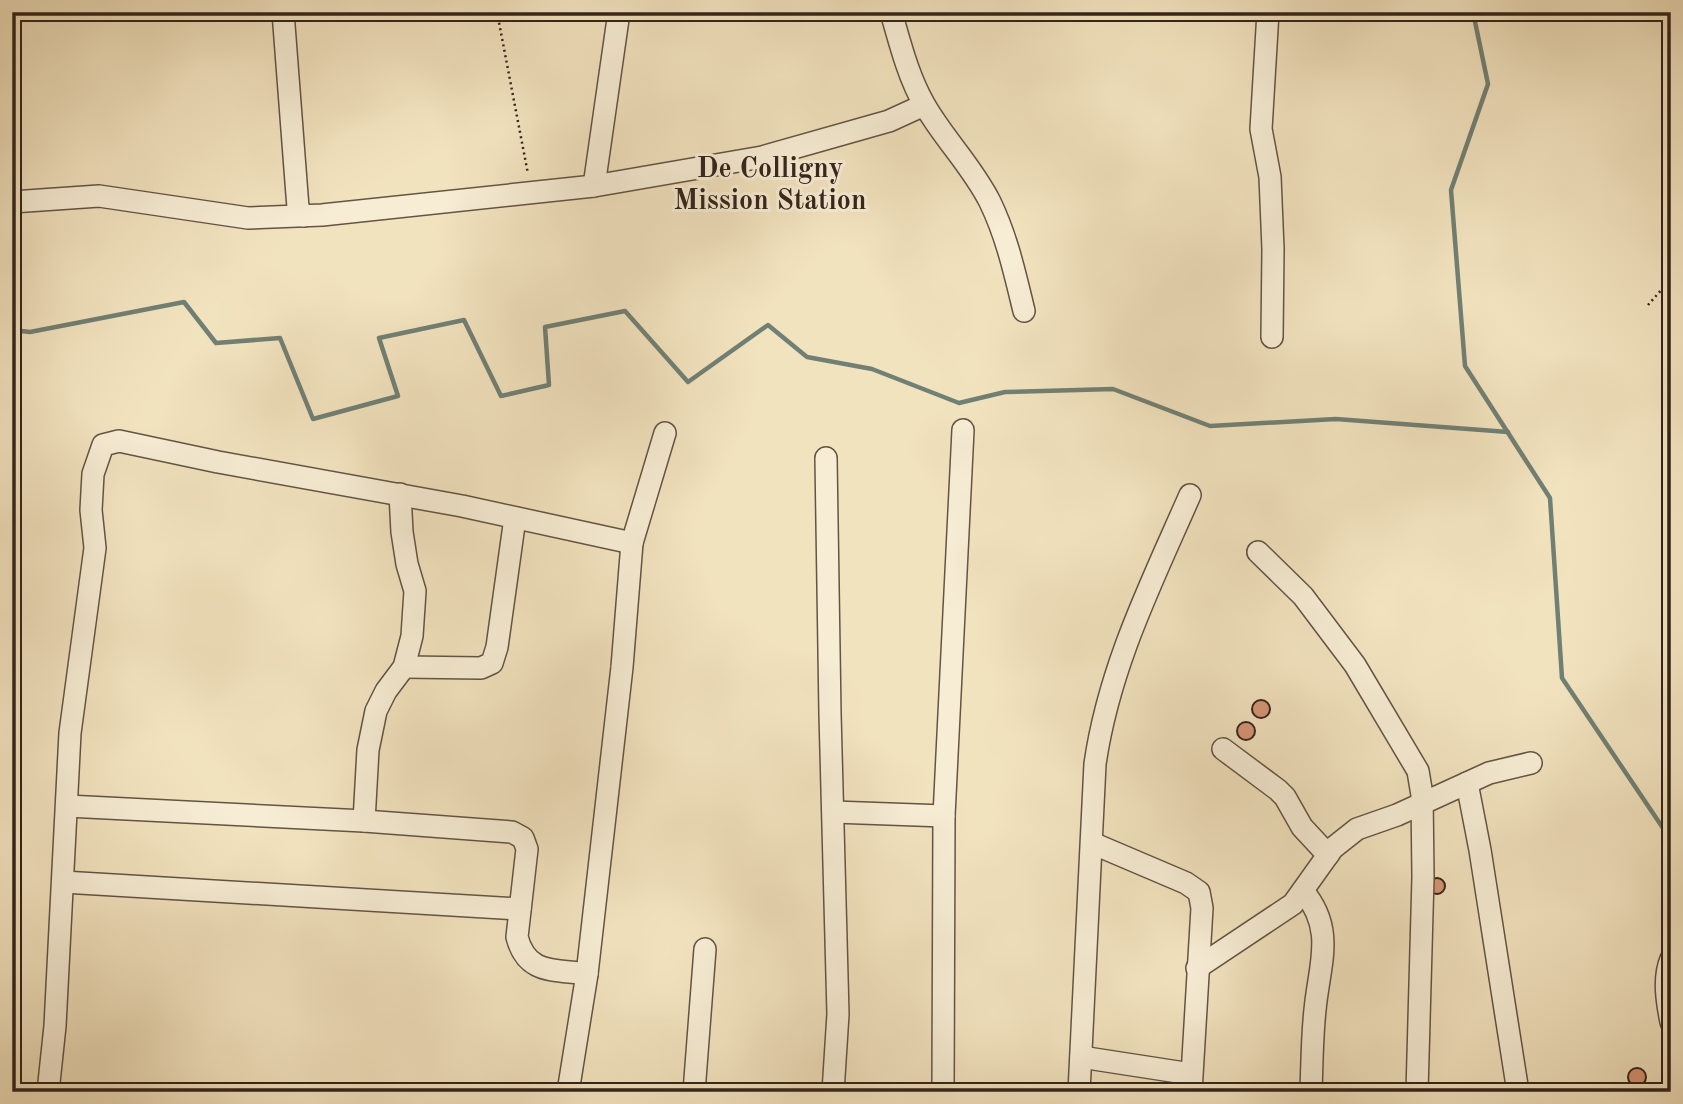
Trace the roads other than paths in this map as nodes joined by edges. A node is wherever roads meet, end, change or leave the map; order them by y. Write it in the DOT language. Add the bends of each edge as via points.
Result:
graph roads {
  1 [pos="283,12"];
  2 [pos="619,12"];
  3 [pos="891,12"];
  4 [pos="1268,12"];
  5 [pos="924,105"];
  6 [pos="594,186"];
  7 [pos="12,202"];
  8 [pos="303,216"];
  9 [pos="1024,311"];
  10 [pos="1272,337"];
  11 [pos="963,430"];
  12 [pos="665,433"];
  13 [pos="826,458"];
  14 [pos="400,494"];
  15 [pos="1190,495"];
  16 [pos="515,518"];
  17 [pos="632,543"];
  18 [pos="1258,552"];
  19 [pos="404,667"];
  20 [pos="1223,749"];
  21 [pos="1531,763"];
  22 [pos="1467,783"];
  23 [pos="1420,804"];
  24 [pos="67,806"];
  25 [pos="834,812"];
  26 [pos="944,816"];
  27 [pos="364,821"];
  28 [pos="1092,843"];
  29 [pos="1328,855"];
  30 [pos="63,882"];
  31 [pos="1303,891"];
  32 [pos="520,909"];
  33 [pos="705,949"];
  34 [pos="1671,959"];
  35 [pos="1197,968"];
  36 [pos="587,974"];
  37 [pos="1671,1022"];
  38 [pos="1081,1057"];
  39 [pos="1191,1083"];
  40 [pos="48,1092"];
  41 [pos="568,1092"];
  42 [pos="694,1092"];
  43 [pos="833,1092"];
  44 [pos="943,1092"];
  45 [pos="1079,1092"];
  46 [pos="1311,1092"];
  47 [pos="1417,1092"];
  48 [pos="1518,1092"];
  1 -- 8 [label="street" via="296,195"];
  2 -- 6 [label="street"];
  3 -- 5 [label="street"];
  4 -- 10 [label="street" via="1261,129 1270,177"];
  5 -- 6 [label="street" via="889,121 762,157"];
  5 -- 9 [label="street" via="992,205"];
  6 -- 8 [label="street"];
  7 -- 8 [label="street" via="99,196 248,218"];
  11 -- 26 [label="street"];
  12 -- 17 [label="street"];
  13 -- 25 [label="street"];
  14 -- 16 [label="street"];
  14 -- 19 [label="street" via="407,564 415,590 412,636"];
  14 -- 24 [label="street" via="119,441 103,445 92,481 95,548 70,733"];
  15 -- 28 [label="street" via="1105,706"];
  16 -- 17 [label="street"];
  16 -- 19 [label="street" via="492,663 481,668"];
  17 -- 36 [label="street"];
  18 -- 23 [label="street" via="1303,596 1355,665 1418,771"];
  19 -- 27 [label="street" via="376,711 368,750"];
  20 -- 29 [label="street" via="1285,797 1302,827"];
  21 -- 22 [label="street"];
  22 -- 23 [label="street"];
  22 -- 48 [label="street"];
  23 -- 29 [label="street" via="1357,830"];
  23 -- 47 [label="street" via="1423,877"];
  24 -- 27 [label="street"];
  24 -- 30 [label="street"];
  25 -- 26 [label="street"];
  25 -- 43 [label="street" via="838,1014"];
  26 -- 44 [label="street"];
  27 -- 32 [label="street" via="519,834 527,849"];
  28 -- 35 [label="street" via="1199,891"];
  28 -- 38 [label="street"];
  29 -- 31 [label="street"];
  30 -- 32 [label="street"];
  30 -- 40 [label="street"];
  31 -- 35 [label="street" via="1282,913"];
  31 -- 46 [label="street" via="1320,915 1324,943"];
  32 -- 36 [label="street" via="517,937 527,961 538,967"];
  33 -- 42 [label="street"];
  34 -- 37 [label="street" via="1667,995"];
  35 -- 39 [label="street"];
  36 -- 41 [label="street"];
  38 -- 39 [label="street"];
  38 -- 45 [label="street"];
}
